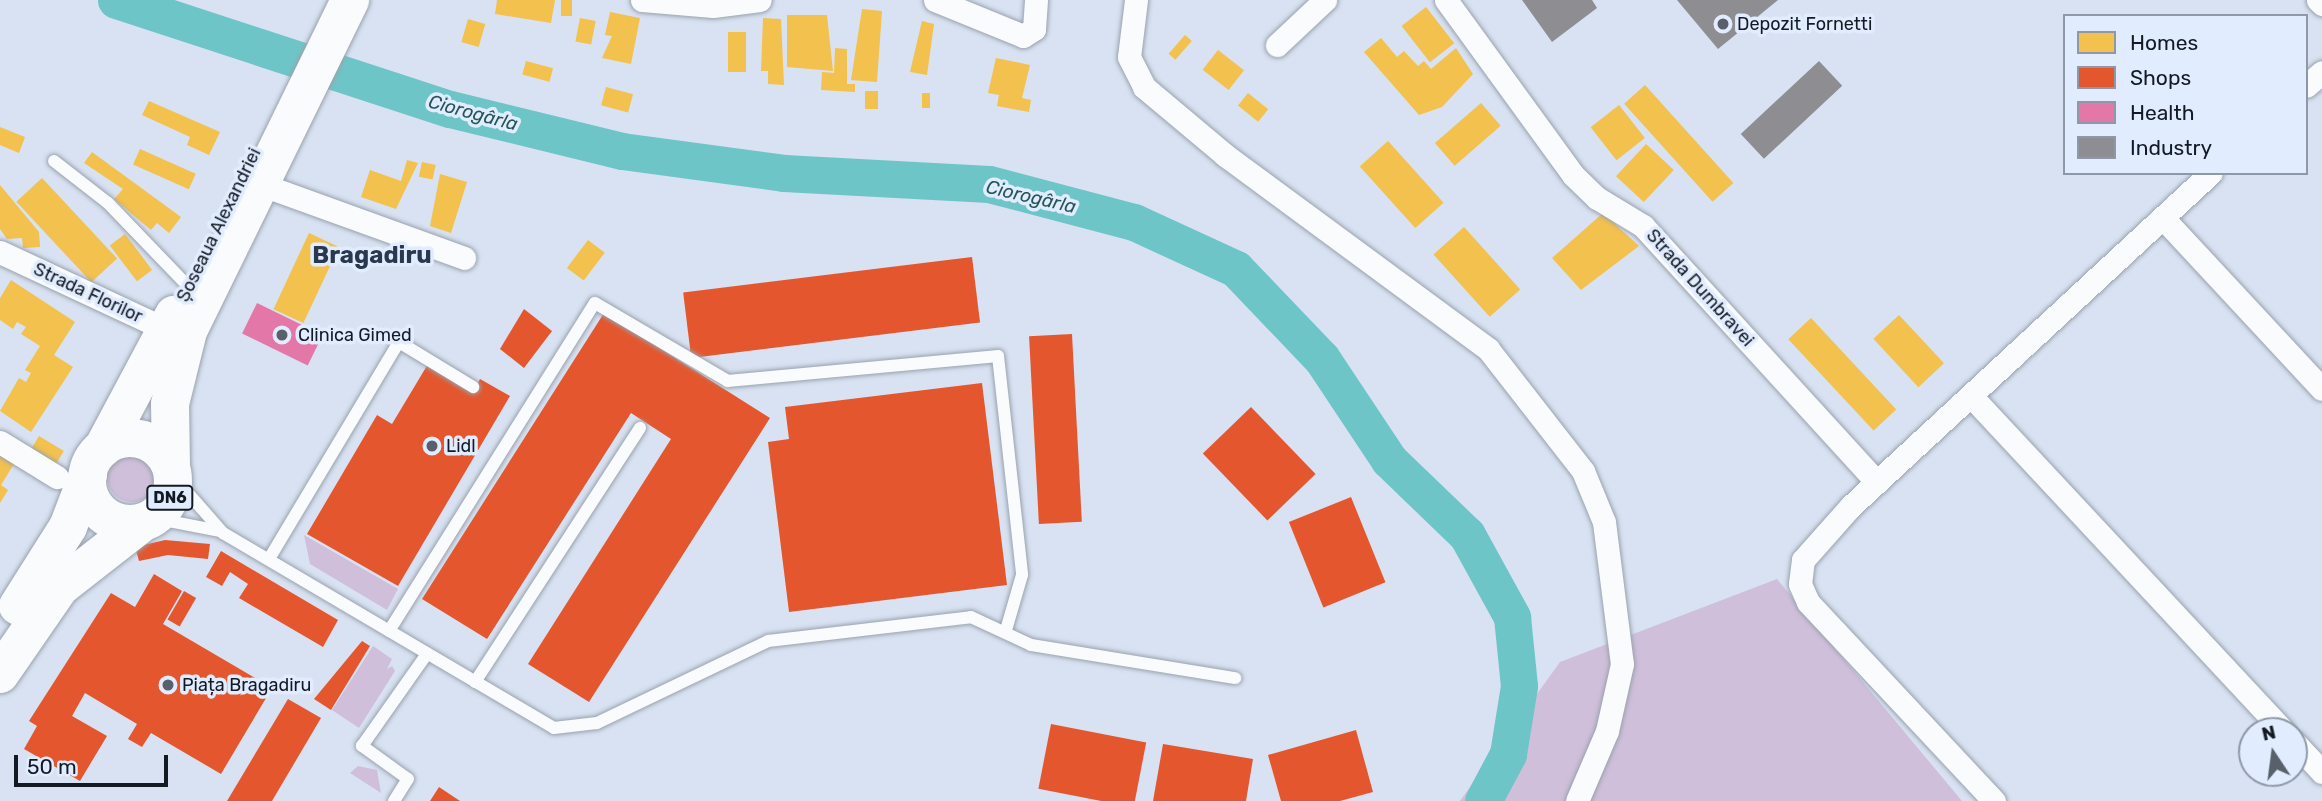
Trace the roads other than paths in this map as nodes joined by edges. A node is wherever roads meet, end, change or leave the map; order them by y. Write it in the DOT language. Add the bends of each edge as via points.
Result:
graph roads {
  1 [pos="330,0"];
  2 [pos="350,0"];
  3 [pos="642,0"];
  4 [pos="760,0"];
  5 [pos="935,0"];
  6 [pos="1036,0"];
  7 [pos="1136,0"];
  8 [pos="1325,0"];
  9 [pos="1447,0"];
  10 [pos="2318,0"];
  11 [pos="2322,4"];
  12 [pos="1277,45"];
  13 [pos="2322,72"];
  14 [pos="2308,84"];
  15 [pos="273,136"];
  16 [pos="54,161"];
  17 [pos="2209,175"];
  18 [pos="260,184"];
  19 [pos="2163,218"];
  20 [pos="464,258"];
  21 [pos="3,260"];
  22 [pos="188,286"];
  23 [pos="167,330"];
  24 [pos="472,387"];
  25 [pos="2322,388"];
  26 [pos="1972,397"];
  27 [pos="639,428"];
  28 [pos="0,442"];
  29 [pos="83,467"];
  30 [pos="172,471"];
  31 [pos="1877,482"];
  32 [pos="147,521"];
  33 [pos="220,531"];
  34 [pos="269,559"];
  35 [pos="1006,630"];
  36 [pos="389,631"];
  37 [pos="0,634"];
  38 [pos="427,654"];
  39 [pos="0,674"];
  40 [pos="1235,678"];
  41 [pos="475,682"];
  42 [pos="2271,717"];
  43 [pos="2308,757"];
  44 [pos="2322,772"];
  45 [pos="394,801"];
  46 [pos="1577,801"];
  47 [pos="1994,801"];
  1 -- 15 [label="highway, Șoseaua Alexandriei / DN6"];
  2 -- 15 [label="highway, Șoseaua Alexandriei / DN6"];
  3 -- 4 [label="street" via="713,6"];
  5 -- 6 [label="street" via="1029,36"];
  7 -- 46 [label="street" via="1129,57 1144,87 1225,155 1488,349 1583,471 1604,522 1622,664 1607,731"];
  8 -- 12 [label="street"];
  9 -- 31 [label="street, Strada Dumbravei" via="1573,175 1597,198 1643,226"];
  10 -- 11 [label="street"];
  13 -- 14 [label="street"];
  15 -- 18 [label="highway, Șoseaua Alexandriei / DN6"];
  15 -- 22 [label="highway, Șoseaua Alexandriei / DN6"];
  16 -- 22 [label="lane" via="132,225"];
  17 -- 19 [label="street"];
  18 -- 20 [label="street, Șoseaua Alexandriei"];
  18 -- 30 [label="highway, Șoseaua Alexandriei / DN6" via="188,331 170,404"];
  19 -- 25 [label="street"];
  19 -- 26 [label="street"];
  21 -- 23 [label="street, Strada Florilor"];
  22 -- 23 [label="highway, Șoseaua Alexandriei / DN6"];
  23 -- 29 [label="highway, Șoseaua Alexandriei / DN6"];
  24 -- 34 [label="lane" via="400,342"];
  26 -- 31 [label="street"];
  26 -- 42 [label="street"];
  27 -- 41 [label="lane"];
  28 -- 29 [label="street"];
  29 -- 30 [label="highway, DN6" via="141,439 161,451"];
  29 -- 32 [label="highway, DN6" via="90,498 105,516"];
  29 -- 37 [label="highway, Șoseaua Alexandriei / DN6" via="68,527"];
  30 -- 32 [label="highway, Șoseaua Alexandriei / DN6" via="169,500"];
  30 -- 33 [label="lane"];
  31 -- 47 [label="street" via="1811,546 1800,584 1808,602"];
  32 -- 33 [label="lane"];
  32 -- 39 [label="highway, Șoseaua Alexandriei / DN6" via="60,587"];
  33 -- 34 [label="lane"];
  34 -- 36 [label="lane"];
  35 -- 36 [label="lane" via="1022,575 998,356 728,382 595,303"];
  35 -- 40 [label="lane" via="1031,645 1079,656"];
  35 -- 41 [label="lane" via="971,617 768,641 574,730 542,722"];
  36 -- 38 [label="lane"];
  38 -- 41 [label="lane"];
  38 -- 45 [label="lane" via="362,746 408,779"];
  43 -- 44 [label="street"];
}
